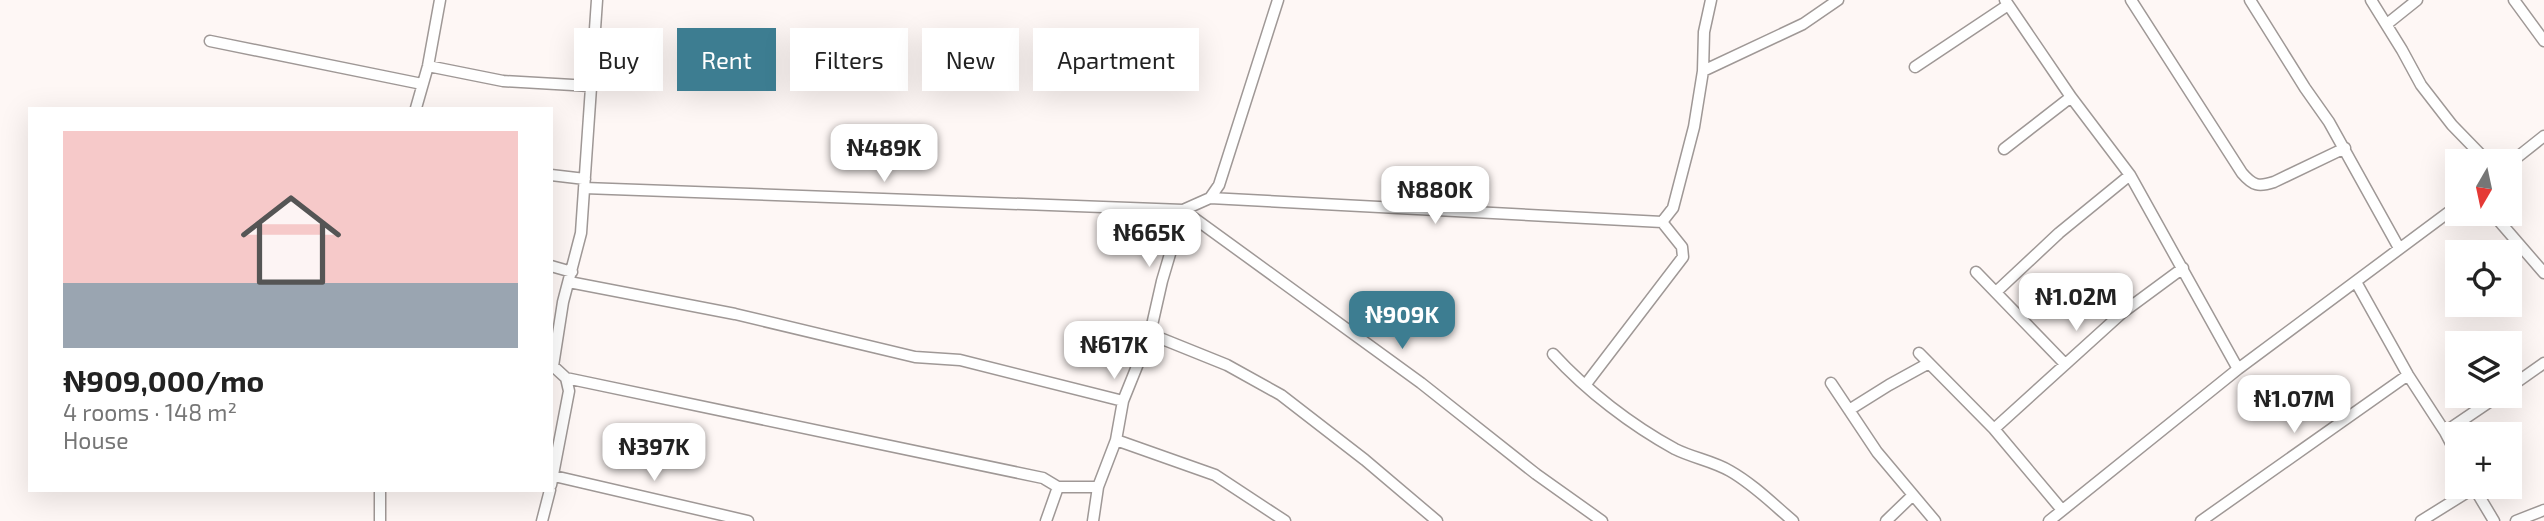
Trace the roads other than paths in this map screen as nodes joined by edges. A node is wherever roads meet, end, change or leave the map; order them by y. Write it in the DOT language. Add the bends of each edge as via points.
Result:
graph roads {
  1 [pos="440,0"];
  2 [pos="597,0"];
  3 [pos="1278,0"];
  4 [pos="1711,0"];
  5 [pos="1838,0"];
  6 [pos="2131,0"];
  7 [pos="2250,0"];
  8 [pos="2371,0"];
  9 [pos="2417,0"];
  10 [pos="2514,0"];
  11 [pos="2006,2"];
  12 [pos="2387,23"];
  13 [pos="595,28"];
  14 [pos="210,41"];
  15 [pos="2544,41"];
  16 [pos="428,66"];
  17 [pos="1915,67"];
  18 [pos="1703,71"];
  19 [pos="422,84"];
  20 [pos="574,85"];
  21 [pos="590,91"];
  22 [pos="2071,97"];
  23 [pos="416,107"];
  24 [pos="2544,136"];
  25 [pos="2345,148"];
  26 [pos="2004,149"];
  27 [pos="2475,149"];
  28 [pos="2522,153"];
  29 [pos="2130,175"];
  30 [pos="553,176"];
  31 [pos="585,184"];
  32 [pos="1209,198"];
  33 [pos="1183,210"];
  34 [pos="2445,215"];
  35 [pos="1662,222"];
  36 [pos="2504,226"];
  37 [pos="2399,248"];
  38 [pos="553,267"];
  39 [pos="2183,268"];
  40 [pos="1976,272"];
  41 [pos="2544,272"];
  42 [pos="570,277"];
  43 [pos="2356,282"];
  44 [pos="1996,292"];
  45 [pos="1150,334"];
  46 [pos="1919,353"];
  47 [pos="1553,354"];
  48 [pos="553,358"];
  49 [pos="1929,363"];
  50 [pos="2065,363"];
  51 [pos="2544,363"];
  52 [pos="553,366"];
  53 [pos="2238,369"];
  54 [pos="2408,375"];
  55 [pos="566,378"];
  56 [pos="2522,379"];
  57 [pos="1831,383"];
  58 [pos="1586,384"];
  59 [pos="1123,401"];
  60 [pos="2480,408"];
  61 [pos="1849,410"];
  62 [pos="2460,422"];
  63 [pos="1994,429"];
  64 [pos="2445,432"];
  65 [pos="1116,440"];
  66 [pos="554,460"];
  67 [pos="553,484"];
  68 [pos="1058,487"];
  69 [pos="1098,487"];
  70 [pos="380,492"];
  71 [pos="550,492"];
  72 [pos="1913,495"];
  73 [pos="2455,499"];
  74 [pos="2480,499"];
  75 [pos="2062,510"];
  76 [pos="2544,510"];
  77 [pos="1594,519"];
  78 [pos="380,521"];
  79 [pos="542,521"];
  80 [pos="748,521"];
  81 [pos="1045,521"];
  82 [pos="1093,521"];
  83 [pos="1285,521"];
  84 [pos="1437,521"];
  85 [pos="1793,521"];
  86 [pos="1886,521"];
  87 [pos="1935,521"];
  88 [pos="2049,521"];
  89 [pos="2201,521"];
  90 [pos="2421,521"];
  91 [pos="2494,521"];
  92 [pos="2516,521"];
  1 -- 16 [label="street"];
  2 -- 13 [label="street"];
  3 -- 32 [label="street" via="1219,185"];
  4 -- 18 [label="street"];
  5 -- 18 [label="street" via="1803,24"];
  6 -- 25 [label="street" via="2252,185 2274,182"];
  7 -- 25 [label="street"];
  8 -- 12 [label="street"];
  9 -- 12 [label="street"];
  10 -- 15 [label="street"];
  11 -- 17 [label="street"];
  11 -- 22 [label="street"];
  12 -- 27 [label="street" via="2421,85"];
  14 -- 19 [label="street"];
  16 -- 19 [label="street"];
  16 -- 20 [label="street" via="503,81"];
  18 -- 35 [label="street" via="1673,208"];
  19 -- 23 [label="street"];
  21 -- 31 [label="street"];
  22 -- 26 [label="street"];
  22 -- 29 [label="street"];
  24 -- 28 [label="street"];
  25 -- 37 [label="street"];
  29 -- 39 [label="street"];
  29 -- 44 [label="street"];
  30 -- 31 [label="street"];
  31 -- 33 [label="street"];
  31 -- 42 [label="street" via="581,233"];
  32 -- 33 [label="street"];
  32 -- 35 [label="street"];
  33 -- 45 [label="street"];
  33 -- 77 [label="street" via="1421,383"];
  34 -- 37 [label="street"];
  35 -- 58 [label="street" via="1682,247 1683,257"];
  36 -- 41 [label="street"];
  37 -- 43 [label="street"];
  38 -- 42 [label="street"];
  39 -- 50 [label="street"];
  39 -- 53 [label="street"];
  40 -- 44 [label="street"];
  42 -- 48 [label="street"];
  42 -- 59 [label="street" via="915,357 960,360"];
  43 -- 53 [label="street"];
  43 -- 54 [label="street"];
  44 -- 50 [label="street"];
  45 -- 59 [label="street"];
  45 -- 84 [label="street" via="1227,365 1281,395"];
  46 -- 49 [label="street"];
  47 -- 58 [label="street"];
  49 -- 61 [label="street"];
  49 -- 63 [label="street"];
  50 -- 63 [label="street"];
  51 -- 56 [label="street"];
  52 -- 55 [label="street"];
  53 -- 75 [label="street"];
  54 -- 64 [label="street"];
  54 -- 89 [label="street"];
  55 -- 66 [label="street" via="569,391"];
  55 -- 68 [label="street" via="1043,478"];
  57 -- 61 [label="street"];
  58 -- 85 [label="street" via="1650,435 1733,472"];
  59 -- 65 [label="street"];
  60 -- 62 [label="street"];
  61 -- 72 [label="street"];
  63 -- 75 [label="street"];
  65 -- 69 [label="street"];
  65 -- 83 [label="street" via="1215,475"];
  67 -- 80 [label="street"];
  68 -- 69 [label="street"];
  68 -- 81 [label="street"];
  69 -- 82 [label="street"];
  70 -- 78 [label="street"];
  71 -- 79 [label="street"];
  72 -- 86 [label="street"];
  72 -- 87 [label="street"];
  73 -- 90 [label="street"];
  74 -- 91 [label="street"];
  75 -- 88 [label="street"];
  76 -- 92 [label="street"];
}
